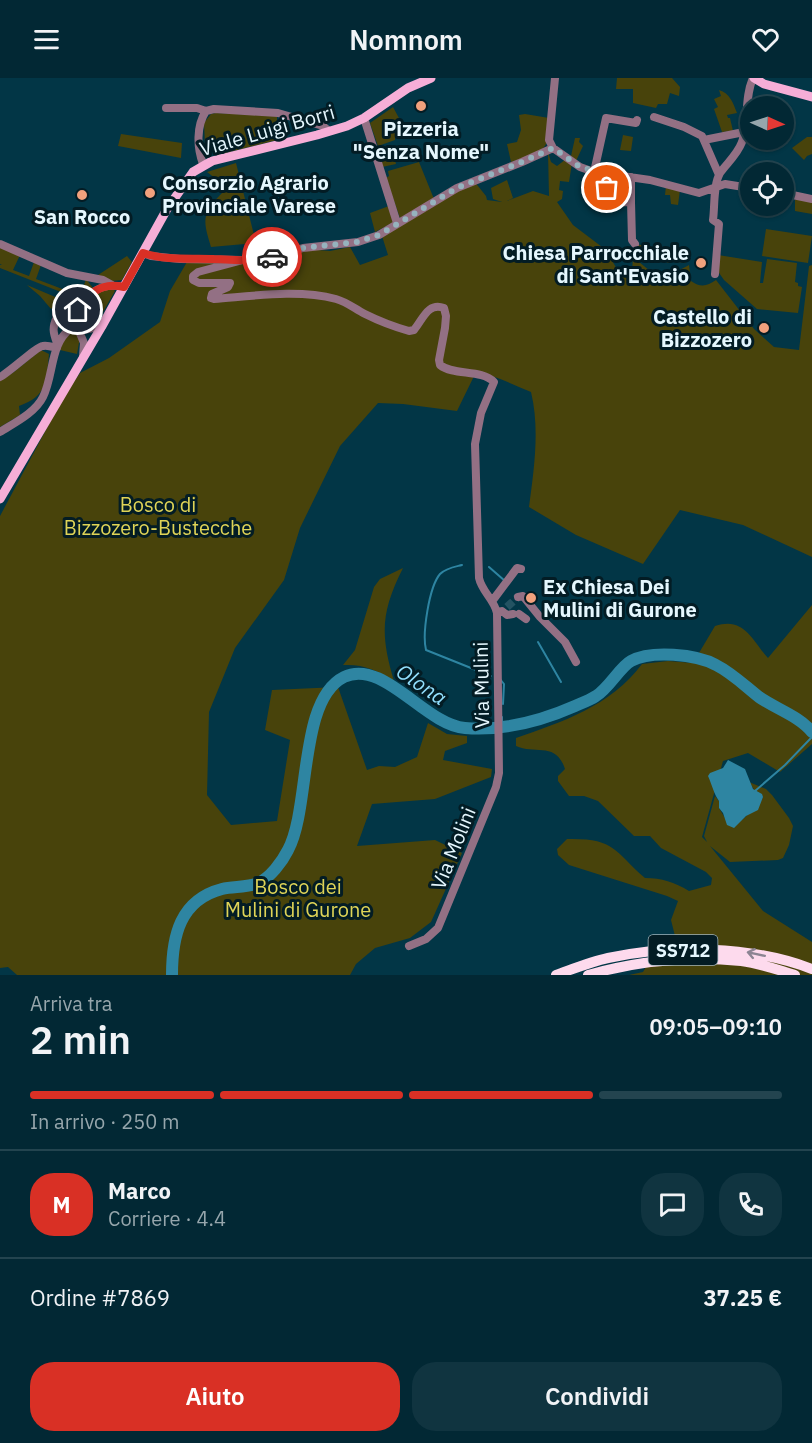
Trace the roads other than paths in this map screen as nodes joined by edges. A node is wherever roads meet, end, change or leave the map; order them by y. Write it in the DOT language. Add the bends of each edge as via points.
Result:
graph roads {
  1 [pos="430,78"];
  2 [pos="555,78"];
  3 [pos="754,78"];
  4 [pos="748,96"];
  5 [pos="812,97"];
  6 [pos="166,108"];
  7 [pos="206,111"];
  8 [pos="654,117"];
  9 [pos="364,118"];
  10 [pos="637,120"];
  11 [pos="329,131"];
  12 [pos="740,133"];
  13 [pos="704,140"];
  14 [pos="740,145"];
  15 [pos="553,148"];
  16 [pos="203,165"];
  17 [pos="594,172"];
  18 [pos="608,174"];
  19 [pos="719,175"];
  20 [pos="631,177"];
  21 [pos="740,186"];
  22 [pos="717,188"];
  23 [pos="794,195"];
  24 [pos="812,199"];
  25 [pos="632,202"];
  26 [pos="397,223"];
  27 [pos="0,244"];
  28 [pos="635,244"];
  29 [pos="143,253"];
  30 [pos="243,260"];
  31 [pos="715,274"];
  32 [pos="93,279"];
  33 [pos="112,285"];
  34 [pos="124,287"];
  35 [pos="98,288"];
  36 [pos="75,303"];
  37 [pos="57,317"];
  38 [pos="70,326"];
  39 [pos="102,326"];
  40 [pos="79,331"];
  41 [pos="57,346"];
  42 [pos="83,357"];
  43 [pos="0,377"];
  44 [pos="0,432"];
  45 [pos="0,499"];
  46 [pos="521,568"];
  47 [pos="518,597"];
  48 [pos="493,600"];
  49 [pos="576,663"];
  50 [pos="498,746"];
  51 [pos="409,946"];
  52 [pos="812,969"];
  53 [pos="556,975"];
  54 [pos="588,975"];
  55 [pos="795,975"];
  1 -- 9 [label="main road, Viale Luigi Borri"];
  2 -- 15 [label="street" via="549,134"];
  3 -- 4 [label="street"];
  3 -- 5 [label="main road"];
  6 -- 7 [label="street"];
  7 -- 11 [label="street" via="278,113 324,126"];
  7 -- 16 [label="street" via="201,118 199,143"];
  8 -- 13 [label="street" via="697,132"];
  9 -- 11 [label="main road, Viale Luigi Borri"];
  9 -- 26 [label="street"];
  10 -- 17 [label="street" via="636,123 606,118"];
  11 -- 16 [label="main road, Viale Luigi Borri"];
  12 -- 13 [label="street"];
  13 -- 19 [label="street"];
  14 -- 19 [label="street"];
  15 -- 17 [label="street"];
  15 -- 26 [label="street" via="457,188"];
  16 -- 29 [label="main road, Viale Luigi Borri" via="186,180"];
  17 -- 18 [label="street"];
  18 -- 20 [label="street"];
  18 -- 25 [label="street" via="607,205"];
  19 -- 22 [label="street"];
  20 -- 22 [label="street" via="699,193"];
  20 -- 25 [label="street"];
  21 -- 22 [label="street" via="725,184"];
  22 -- 31 [label="street" via="713,220 719,224"];
  23 -- 24 [label="street"];
  25 -- 28 [label="street"];
  26 -- 30 [label="street" via="379,235 357,242"];
  27 -- 32 [label="street" via="53,268"];
  29 -- 30 [label="street" via="180,259"];
  29 -- 34 [label="main road, Viale Luigi Borri"];
  30 -- 48 [label="street, Via Mulini" via="198,272 193,280 230,283 212,294 214,299 284,295 336,299 409,331 414,330 430,308 444,308 440,365 494,382 481,413 475,444 479,578 483,591"];
  32 -- 33 [label="street"];
  32 -- 35 [label="street"];
  33 -- 34 [label="street"];
  33 -- 35 [label="street"];
  34 -- 39 [label="main road, Viale Luigi Borri"];
  35 -- 36 [label="street"];
  36 -- 37 [label="street" via="60,304"];
  36 -- 38 [label="street" via="78,313"];
  36 -- 39 [label="street" via="90,308"];
  37 -- 38 [label="street"];
  37 -- 41 [label="street" via="53,324"];
  38 -- 40 [label="street"];
  38 -- 41 [label="street"];
  39 -- 40 [label="street"];
  39 -- 42 [label="main road, Viale Luigi Borri"];
  40 -- 42 [label="street" via="84,343"];
  41 -- 43 [label="street" via="37,348"];
  41 -- 44 [label="street" via="42,399 27,415"];
  42 -- 45 [label="main road, Viale Luigi Borri"];
  46 -- 48 [label="street" via="517,568"];
  47 -- 49 [label="street" via="523,596 565,642"];
  48 -- 50 [label="street, Via Mulini" via="510,613 497,625"];
  50 -- 51 [label="street, Via Molini" via="496,787 438,928 426,939"];
  52 -- 53 [label="highway, SS712, one-way" via="742,951 677,949 608,958"];
  54 -- 55 [label="highway, SS712" via="679,959 743,962"];
}
